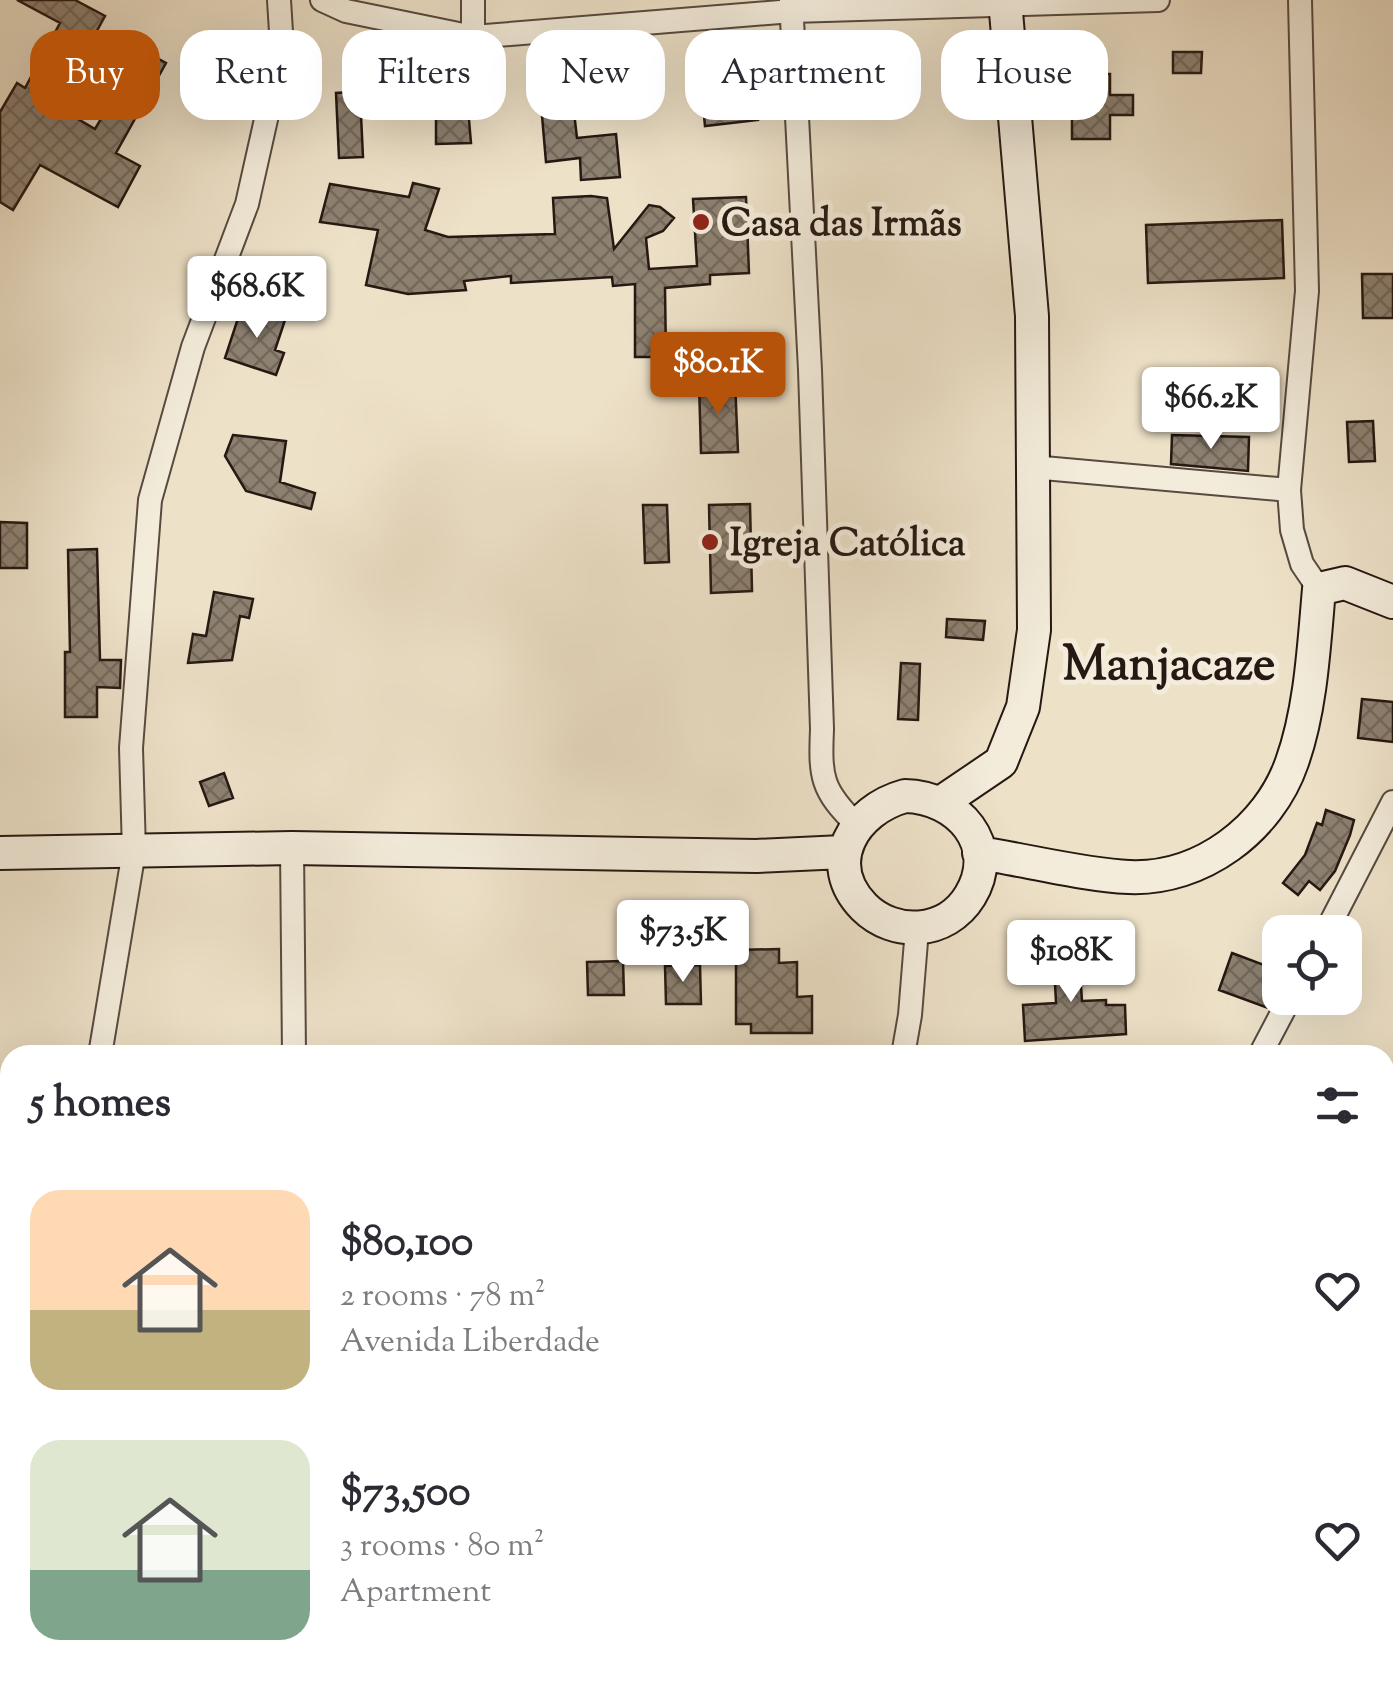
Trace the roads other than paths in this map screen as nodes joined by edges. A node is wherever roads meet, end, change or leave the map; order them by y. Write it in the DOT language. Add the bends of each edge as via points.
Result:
graph roads {
  1 [pos="279,0"];
  2 [pos="322,0"];
  3 [pos="473,0"];
  4 [pos="1158,0"];
  5 [pos="1300,0"];
  6 [pos="1005,4"];
  7 [pos="791,6"];
  8 [pos="439,30"];
  9 [pos="473,30"];
  10 [pos="506,34"];
  11 [pos="1032,468"];
  12 [pos="1289,490"];
  13 [pos="1319,589"];
  14 [pos="1393,602"];
  15 [pos="942,802"];
  16 [pos="1393,802"];
  17 [pos="850,839"];
  18 [pos="292,848"];
  19 [pos="134,851"];
  20 [pos="0,853"];
  21 [pos="979,853"];
  22 [pos="1335,915"];
  23 [pos="917,929"];
  24 [pos="1281,1015"];
  25 [pos="102,1045"];
  26 [pos="294,1045"];
  27 [pos="905,1045"];
  28 [pos="1265,1045"];
  1 -- 19 [label="street" via="282,48 246,204 193,347 150,500 131,748"];
  2 -- 8 [label="street"];
  3 -- 9 [label="street"];
  4 -- 6 [label="street"];
  5 -- 12 [label="street" via="1307,291"];
  6 -- 7 [label="street"];
  6 -- 11 [label="street" via="1032,316"];
  7 -- 10 [label="street"];
  7 -- 17 [label="street" via="812,410 820,774"];
  11 -- 12 [label="street"];
  11 -- 15 [label="street" via="1034,630 1023,708 1001,762"];
  12 -- 13 [label="street" via="1302,564"];
  13 -- 14 [label="street" via="1346,583"];
  13 -- 21 [label="street" via="1312,667 1292,763 1263,817 1219,853 1177,873 1129,877"];
  15 -- 17 [label="street" via="924,796 886,801"];
  15 -- 21 [label="street" via="972,832"];
  16 -- 22 [label="street"];
  17 -- 18 [label="street" via="756,856"];
  17 -- 23 [label="street" via="848,881 858,901 894,927"];
  18 -- 19 [label="street"];
  18 -- 26 [label="street"];
  19 -- 20 [label="street"];
  19 -- 25 [label="street"];
  21 -- 23 [label="street" via="971,895 938,924"];
  23 -- 27 [label="street"];
  24 -- 28 [label="street"];
}
